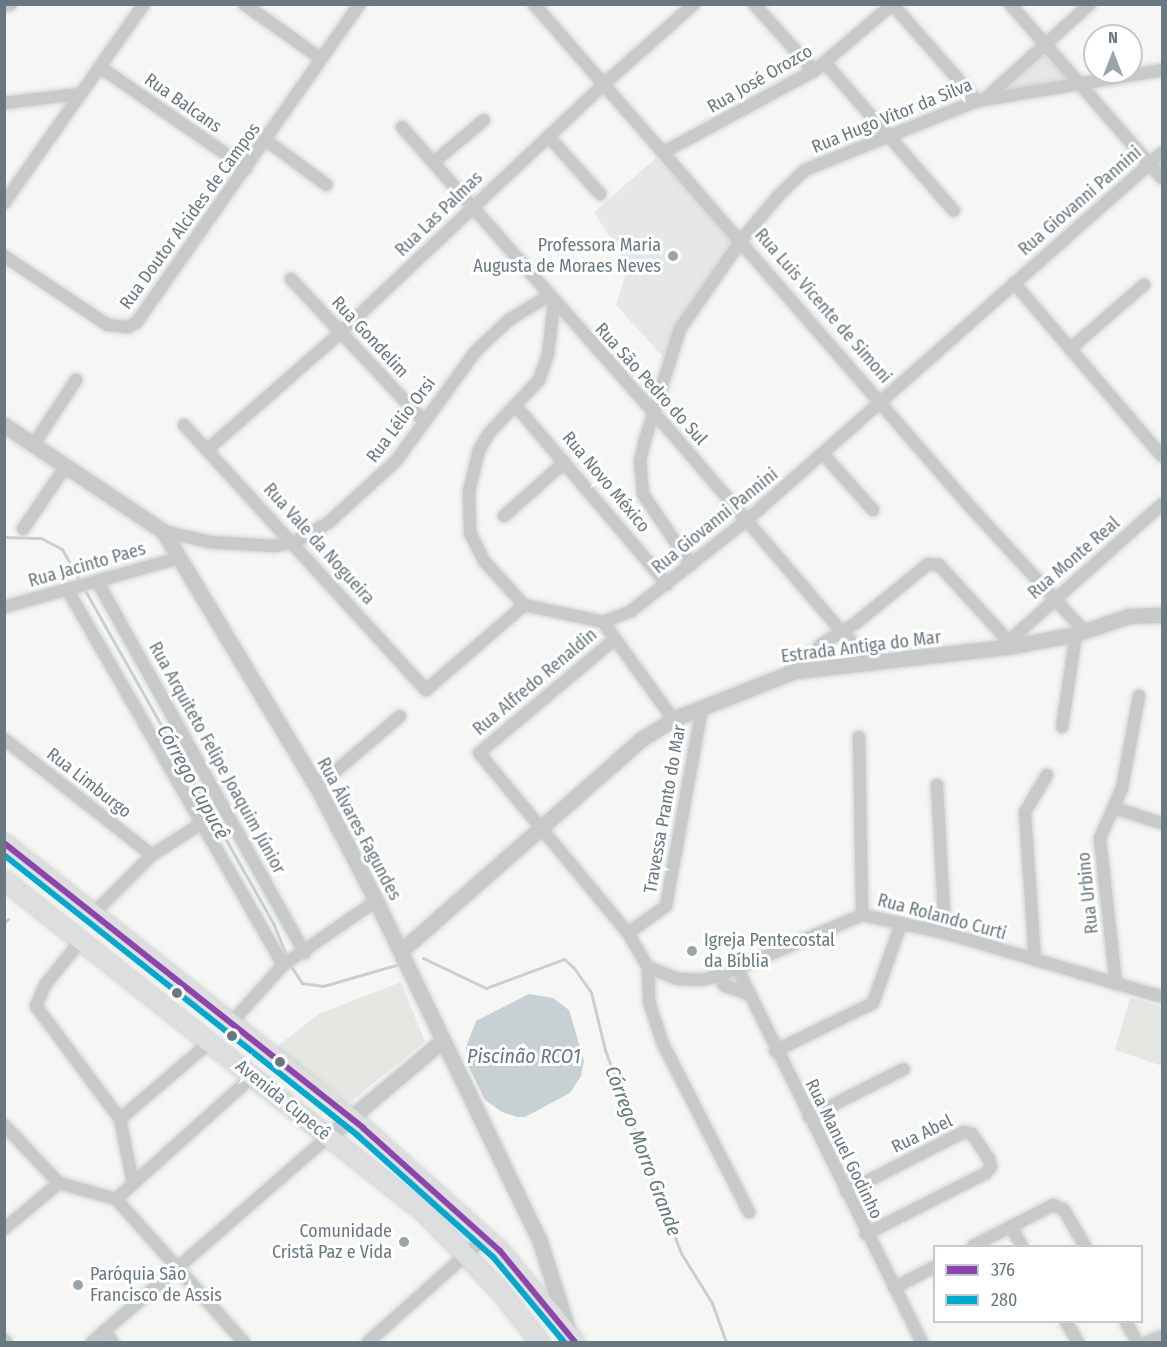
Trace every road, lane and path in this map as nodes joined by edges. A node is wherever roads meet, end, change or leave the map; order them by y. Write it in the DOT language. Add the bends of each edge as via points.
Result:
graph roads {
  1 [pos="11,4"];
  2 [pos="144,4"];
  3 [pos="244,4"];
  4 [pos="360,4"];
  5 [pos="534,4"];
  6 [pos="694,4"];
  7 [pos="754,4"];
  8 [pos="1010,4"];
  9 [pos="1090,4"];
  10 [pos="893,5"];
  11 [pos="4,6"];
  12 [pos="1046,45"];
  13 [pos="320,58"];
  14 [pos="825,63"];
  15 [pos="100,67"];
  16 [pos="1162,70"];
  17 [pos="814,71"];
  18 [pos="603,84"];
  19 [pos="1079,84"];
  20 [pos="80,94"];
  21 [pos="981,100"];
  22 [pos="4,103"];
  23 [pos="484,120"];
  24 [pos="402,128"];
  25 [pos="886,135"];
  26 [pos="548,136"];
  27 [pos="267,141"];
  28 [pos="664,152"];
  29 [pos="1162,153"];
  30 [pos="434,162"];
  31 [pos="1149,163"];
  32 [pos="246,168"];
  33 [pos="1162,178"];
  34 [pos="327,185"];
  35 [pos="600,194"];
  36 [pos="4,203"];
  37 [pos="474,205"];
  38 [pos="954,211"];
  39 [pos="742,239"];
  40 [pos="4,256"];
  41 [pos="291,279"];
  42 [pos="1014,283"];
  43 [pos="1144,285"];
  44 [pos="551,299"];
  45 [pos="341,332"];
  46 [pos="1070,349"];
  47 [pos="76,380"];
  48 [pos="881,402"];
  49 [pos="515,405"];
  50 [pos="654,414"];
  51 [pos="423,420"];
  52 [pos="4,425"];
  53 [pos="184,425"];
  54 [pos="34,444"];
  55 [pos="208,449"];
  56 [pos="823,454"];
  57 [pos="1162,456"];
  58 [pos="566,462"];
  59 [pos="66,466"];
  60 [pos="1162,504"];
  61 [pos="873,510"];
  62 [pos="504,516"];
  63 [pos="747,520"];
  64 [pos="23,529"];
  65 [pos="163,531"];
  66 [pos="295,542"];
  67 [pos="179,558"];
  68 [pos="691,565"];
  69 [pos="95,581"];
  70 [pos="667,584"];
  71 [pos="69,589"];
  72 [pos="1053,600"];
  73 [pos="524,605"];
  74 [pos="4,607"];
  75 [pos="1162,615"];
  76 [pos="603,622"];
  77 [pos="841,631"];
  78 [pos="1080,632"];
  79 [pos="615,639"];
  80 [pos="1012,643"];
  81 [pos="874,664"];
  82 [pos="795,671"];
  83 [pos="1139,696"];
  84 [pos="702,707"];
  85 [pos="400,716"];
  86 [pos="674,719"];
  87 [pos="1062,727"];
  88 [pos="859,737"];
  89 [pos="4,739"];
  90 [pos="1047,775"];
  91 [pos="937,785"];
  92 [pos="317,787"];
  93 [pos="1111,811"];
  94 [pos="202,823"];
  95 [pos="1162,825"];
  96 [pos="538,828"];
  97 [pos="4,843"];
  98 [pos="152,855"];
  99 [pos="4,880"];
  100 [pos="376,901"];
  101 [pos="94,913"];
  102 [pos="862,915"];
  103 [pos="901,924"];
  104 [pos="628,933"];
  105 [pos="945,933"];
  106 [pos="82,939"];
  107 [pos="400,951"];
  108 [pos="304,954"];
  109 [pos="1035,960"];
  110 [pos="285,964"];
  111 [pos="648,967"];
  112 [pos="738,970"];
  113 [pos="719,976"];
  114 [pos="1116,984"];
  115 [pos="749,994"];
  116 [pos="1162,997"];
  117 [pos="231,1023"];
  118 [pos="443,1040"];
  119 [pos="210,1042"];
  120 [pos="776,1051"];
  121 [pos="904,1069"];
  122 [pos="254,1075"];
  123 [pos="809,1117"];
  124 [pos="350,1118"];
  125 [pos="120,1119"];
  126 [pos="4,1125"];
  127 [pos="328,1137"];
  128 [pos="59,1183"];
  129 [pos="133,1183"];
  130 [pos="846,1192"];
  131 [pos="116,1199"];
  132 [pos="749,1212"];
  133 [pos="1011,1227"];
  134 [pos="4,1229"];
  135 [pos="866,1234"];
  136 [pos="486,1237"];
  137 [pos="975,1245"];
  138 [pos="1021,1245"];
  139 [pos="1084,1245"];
  140 [pos="468,1256"];
  141 [pos="179,1266"];
  142 [pos="933,1268"];
  143 [pos="894,1288"];
  144 [pos="1067,1323"];
  145 [pos="1127,1323"];
  146 [pos="104,1332"];
  147 [pos="1162,1336"];
  148 [pos="572,1338"];
  149 [pos="92,1342"];
  150 [pos="113,1342"];
  151 [pos="244,1342"];
  152 [pos="368,1342"];
  153 [pos="540,1342"];
  154 [pos="922,1342"];
  155 [pos="1078,1342"];
  156 [pos="1137,1342"];
  157 [pos="1147,1342"];
  1 -- 11 [label="street"];
  2 -- 15 [label="street"];
  3 -- 13 [label="street"];
  4 -- 13 [label="street, Rua Doutor Alcides de Campos"];
  5 -- 18 [label="street, Rua Luis Vicente de Simoni"];
  6 -- 18 [label="street, Rua Las Palmas"];
  7 -- 17 [label="street"];
  8 -- 12 [label="street"];
  9 -- 12 [label="street"];
  10 -- 14 [label="street, Rua José Orozco"];
  10 -- 21 [label="street"];
  12 -- 19 [label="street"];
  12 -- 21 [label="street"];
  13 -- 27 [label="street, Rua Doutor Alcides de Campos"];
  14 -- 17 [label="street, Rua José Orozco"];
  14 -- 25 [label="street"];
  15 -- 20 [label="street"];
  15 -- 32 [label="street, Rua Balcans"];
  16 -- 19 [label="street, Rua Hugo Vitor da Silva"];
  17 -- 28 [label="street, Rua José Orozco"];
  18 -- 26 [label="street, Rua Las Palmas"];
  18 -- 28 [label="street, Rua Luis Vicente de Simoni"];
  19 -- 21 [label="street, Rua Hugo Vitor da Silva"];
  19 -- 31 [label="street"];
  20 -- 22 [label="street"];
  20 -- 36 [label="street"];
  21 -- 25 [label="street, Rua Hugo Vitor da Silva"];
  23 -- 30 [label="street"];
  24 -- 30 [label="street, Rua São Pedro do Sul"];
  25 -- 38 [label="street"];
  25 -- 39 [label="street, Rua Hugo Vitor da Silva" via="805,170"];
  26 -- 35 [label="street"];
  26 -- 37 [label="street, Rua Las Palmas"];
  27 -- 32 [label="street, Rua Doutor Alcides de Campos"];
  27 -- 34 [label="street"];
  28 -- 39 [label="street, Rua Luis Vicente de Simoni"];
  29 -- 31 [label="street, Rua Giovanni Pannini"];
  30 -- 37 [label="street, Rua São Pedro do Sul"];
  31 -- 33 [label="street"];
  31 -- 42 [label="street, Rua Giovanni Pannini"];
  32 -- 40 [label="street, Rua Doutor Alcides de Campos" via="137,322 128,327 108,325"];
  37 -- 44 [label="street, Rua São Pedro do Sul"];
  37 -- 45 [label="street, Rua Las Palmas"];
  39 -- 48 [label="street, Rua Luis Vicente de Simoni"];
  39 -- 50 [label="street, Rua Hugo Vitor da Silva" via="680,329"];
  41 -- 45 [label="street, Rua Gondelim"];
  42 -- 46 [label="street"];
  42 -- 48 [label="street, Rua Giovanni Pannini"];
  43 -- 46 [label="street"];
  44 -- 49 [label="street" via="545,368 533,388"];
  44 -- 50 [label="street, Rua São Pedro do Sul"];
  44 -- 51 [label="street, Rua Lélio Orsi" via="509,320 476,351"];
  45 -- 51 [label="street, Rua Gondelim"];
  45 -- 55 [label="street, Rua Las Palmas"];
  46 -- 57 [label="street"];
  47 -- 54 [label="street"];
  48 -- 56 [label="street, Rua Giovanni Pannini"];
  48 -- 72 [label="street, Rua Luis Vicente de Simoni"];
  49 -- 58 [label="street, Rua Novo México"];
  49 -- 73 [label="street" via="479,450 469,514 476,549"];
  50 -- 63 [label="street, Rua São Pedro do Sul"];
  50 -- 68 [label="street, Rua Hugo Vitor da Silva" via="640,461 643,494"];
  51 -- 66 [label="street, Rua Lélio Orsi" via="374,484 328,523"];
  52 -- 54 [label="street, Rua Álvares Fagundes"];
  53 -- 55 [label="street, Rua Vale da Nogueira"];
  54 -- 59 [label="street, Rua Álvares Fagundes"];
  55 -- 66 [label="street, Rua Vale da Nogueira"];
  56 -- 61 [label="street"];
  56 -- 63 [label="street, Rua Giovanni Pannini"];
  58 -- 62 [label="street"];
  58 -- 70 [label="street, Rua Novo México"];
  59 -- 64 [label="street"];
  59 -- 65 [label="street, Rua Álvares Fagundes"];
  60 -- 72 [label="street, Rua Monte Real"];
  63 -- 68 [label="street, Rua Giovanni Pannini"];
  63 -- 77 [label="street, Rua São Pedro do Sul"];
  65 -- 66 [label="street, Rua Lélio Orsi" via="250,546"];
  65 -- 67 [label="street, Rua Álvares Fagundes"];
  66 -- 73 [label="street, Rua Vale da Nogueira" via="426,690"];
  67 -- 69 [label="street, Rua Jacinto Paes"];
  67 -- 92 [label="street, Rua Álvares Fagundes"];
  68 -- 70 [label="street, Rua Giovanni Pannini"];
  69 -- 71 [label="street, Rua Jacinto Paes"];
  69 -- 108 [label="street, Rua Arquiteto Felipe Joaquim Júnior"];
  70 -- 76 [label="street, Rua Giovanni Pannini" via="631,611"];
  71 -- 74 [label="street, Rua Jacinto Paes"];
  71 -- 94 [label="street"];
  72 -- 78 [label="street, Rua Luis Vicente de Simoni"];
  72 -- 80 [label="street, Rua Monte Real"];
  73 -- 76 [label="street"];
  75 -- 78 [label="street, Estrada Antiga do Mar" via="1129,616"];
  76 -- 79 [label="street"];
  77 -- 80 [label="street" via="928,564 939,565"];
  77 -- 81 [label="street, Rua São Pedro do Sul"];
  77 -- 82 [label="street"];
  78 -- 80 [label="street, Estrada Antiga do Mar"];
  78 -- 87 [label="street"];
  79 -- 86 [label="street"];
  79 -- 96 [label="street, Rua Alfredo Renaldin" via="479,753"];
  80 -- 81 [label="street, Estrada Antiga do Mar"];
  81 -- 82 [label="street, Estrada Antiga do Mar"];
  82 -- 84 [label="street, Estrada Antiga do Mar"];
  83 -- 93 [label="street, Rua Urbino" via="1122,788"];
  84 -- 86 [label="street, Estrada Antiga do Mar"];
  84 -- 104 [label="street, Travessa Pranto do Mar" via="666,906"];
  85 -- 92 [label="street"];
  86 -- 96 [label="street, Estrada Antiga do Mar" via="640,740"];
  88 -- 102 [label="street"];
  89 -- 98 [label="street, Rua Limburgo"];
  90 -- 109 [label="street" via="1026,806"];
  91 -- 105 [label="street"];
  92 -- 100 [label="street, Rua Álvares Fagundes"];
  93 -- 95 [label="street"];
  93 -- 114 [label="street, Rua Urbino" via="1102,826 1101,855"];
  94 -- 98 [label="street"];
  94 -- 110 [label="street"];
  96 -- 104 [label="street"];
  96 -- 107 [label="street, Estrada Antiga do Mar"];
  97 -- 101 [label="main road, Avenida Cupecê"];
  98 -- 101 [label="street"];
  99 -- 106 [label="main road, Avenida Cupecê"];
  100 -- 107 [label="street, Rua Álvares Fagundes"];
  100 -- 108 [label="street"];
  101 -- 117 [label="main road, Avenida Cupecê"];
  102 -- 103 [label="street, Rua Rolando Curti"];
  102 -- 112 [label="street, Rua Rolando Curti"];
  103 -- 105 [label="street, Rua Rolando Curti"];
  103 -- 120 [label="street" via="873,1003"];
  104 -- 111 [label="street"];
  105 -- 109 [label="street, Rua Rolando Curti"];
  106 -- 119 [label="main road, Avenida Cupecê"];
  106 -- 125 [label="street" via="41,992 36,1006"];
  107 -- 118 [label="street, Rua Álvares Fagundes"];
  108 -- 110 [label="street"];
  109 -- 114 [label="street, Rua Rolando Curti"];
  110 -- 117 [label="street"];
  111 -- 113 [label="street, Rua Rolando Curti" via="677,979"];
  111 -- 132 [label="street" via="649,1002 663,1044"];
  112 -- 113 [label="street, Rua Rolando Curti"];
  112 -- 115 [label="street, Rua Manuel Godinho"];
  113 -- 115 [label="street" via="725,986"];
  114 -- 116 [label="street, Rua Rolando Curti"];
  115 -- 120 [label="street, Rua Manuel Godinho"];
  117 -- 124 [label="main road, Avenida Cupecê"];
  118 -- 124 [label="street"];
  118 -- 148 [label="street, Rua Álvares Fagundes" via="540,1242"];
  119 -- 122 [label="main road, Avenida Cupecê"];
  119 -- 125 [label="street"];
  120 -- 123 [label="street, Rua Manuel Godinho"];
  121 -- 123 [label="street"];
  122 -- 127 [label="main road, Avenida Cupecê"];
  122 -- 129 [label="street"];
  123 -- 130 [label="street, Rua Manuel Godinho"];
  124 -- 127 [label="street"];
  124 -- 136 [label="main road, Avenida Cupecê"];
  125 -- 129 [label="street"];
  126 -- 128 [label="street"];
  127 -- 140 [label="main road, Avenida Cupecê" via="426,1214"];
  127 -- 141 [label="street"];
  128 -- 131 [label="street"];
  128 -- 134 [label="street"];
  129 -- 131 [label="street"];
  130 -- 135 [label="street, Rua Manuel Godinho"];
  130 -- 135 [label="street, Rua Abel" via="964,1132 972,1134 988,1159 991,1167 986,1173"];
  131 -- 141 [label="street"];
  133 -- 137 [label="street"];
  133 -- 138 [label="street"];
  133 -- 139 [label="street" via="1050,1206 1060,1206"];
  135 -- 143 [label="street, Rua Manuel Godinho"];
  136 -- 140 [label="street"];
  136 -- 148 [label="main road, Avenida Cupecê"];
  140 -- 152 [label="street"];
  140 -- 153 [label="main road, Avenida Cupecê"];
  141 -- 146 [label="street"];
  141 -- 151 [label="street"];
  142 -- 143 [label="street"];
  143 -- 154 [label="street, Rua Manuel Godinho"];
  144 -- 155 [label="street"];
  145 -- 156 [label="street"];
  146 -- 149 [label="street"];
  146 -- 150 [label="street"];
  147 -- 157 [label="street"];
}
